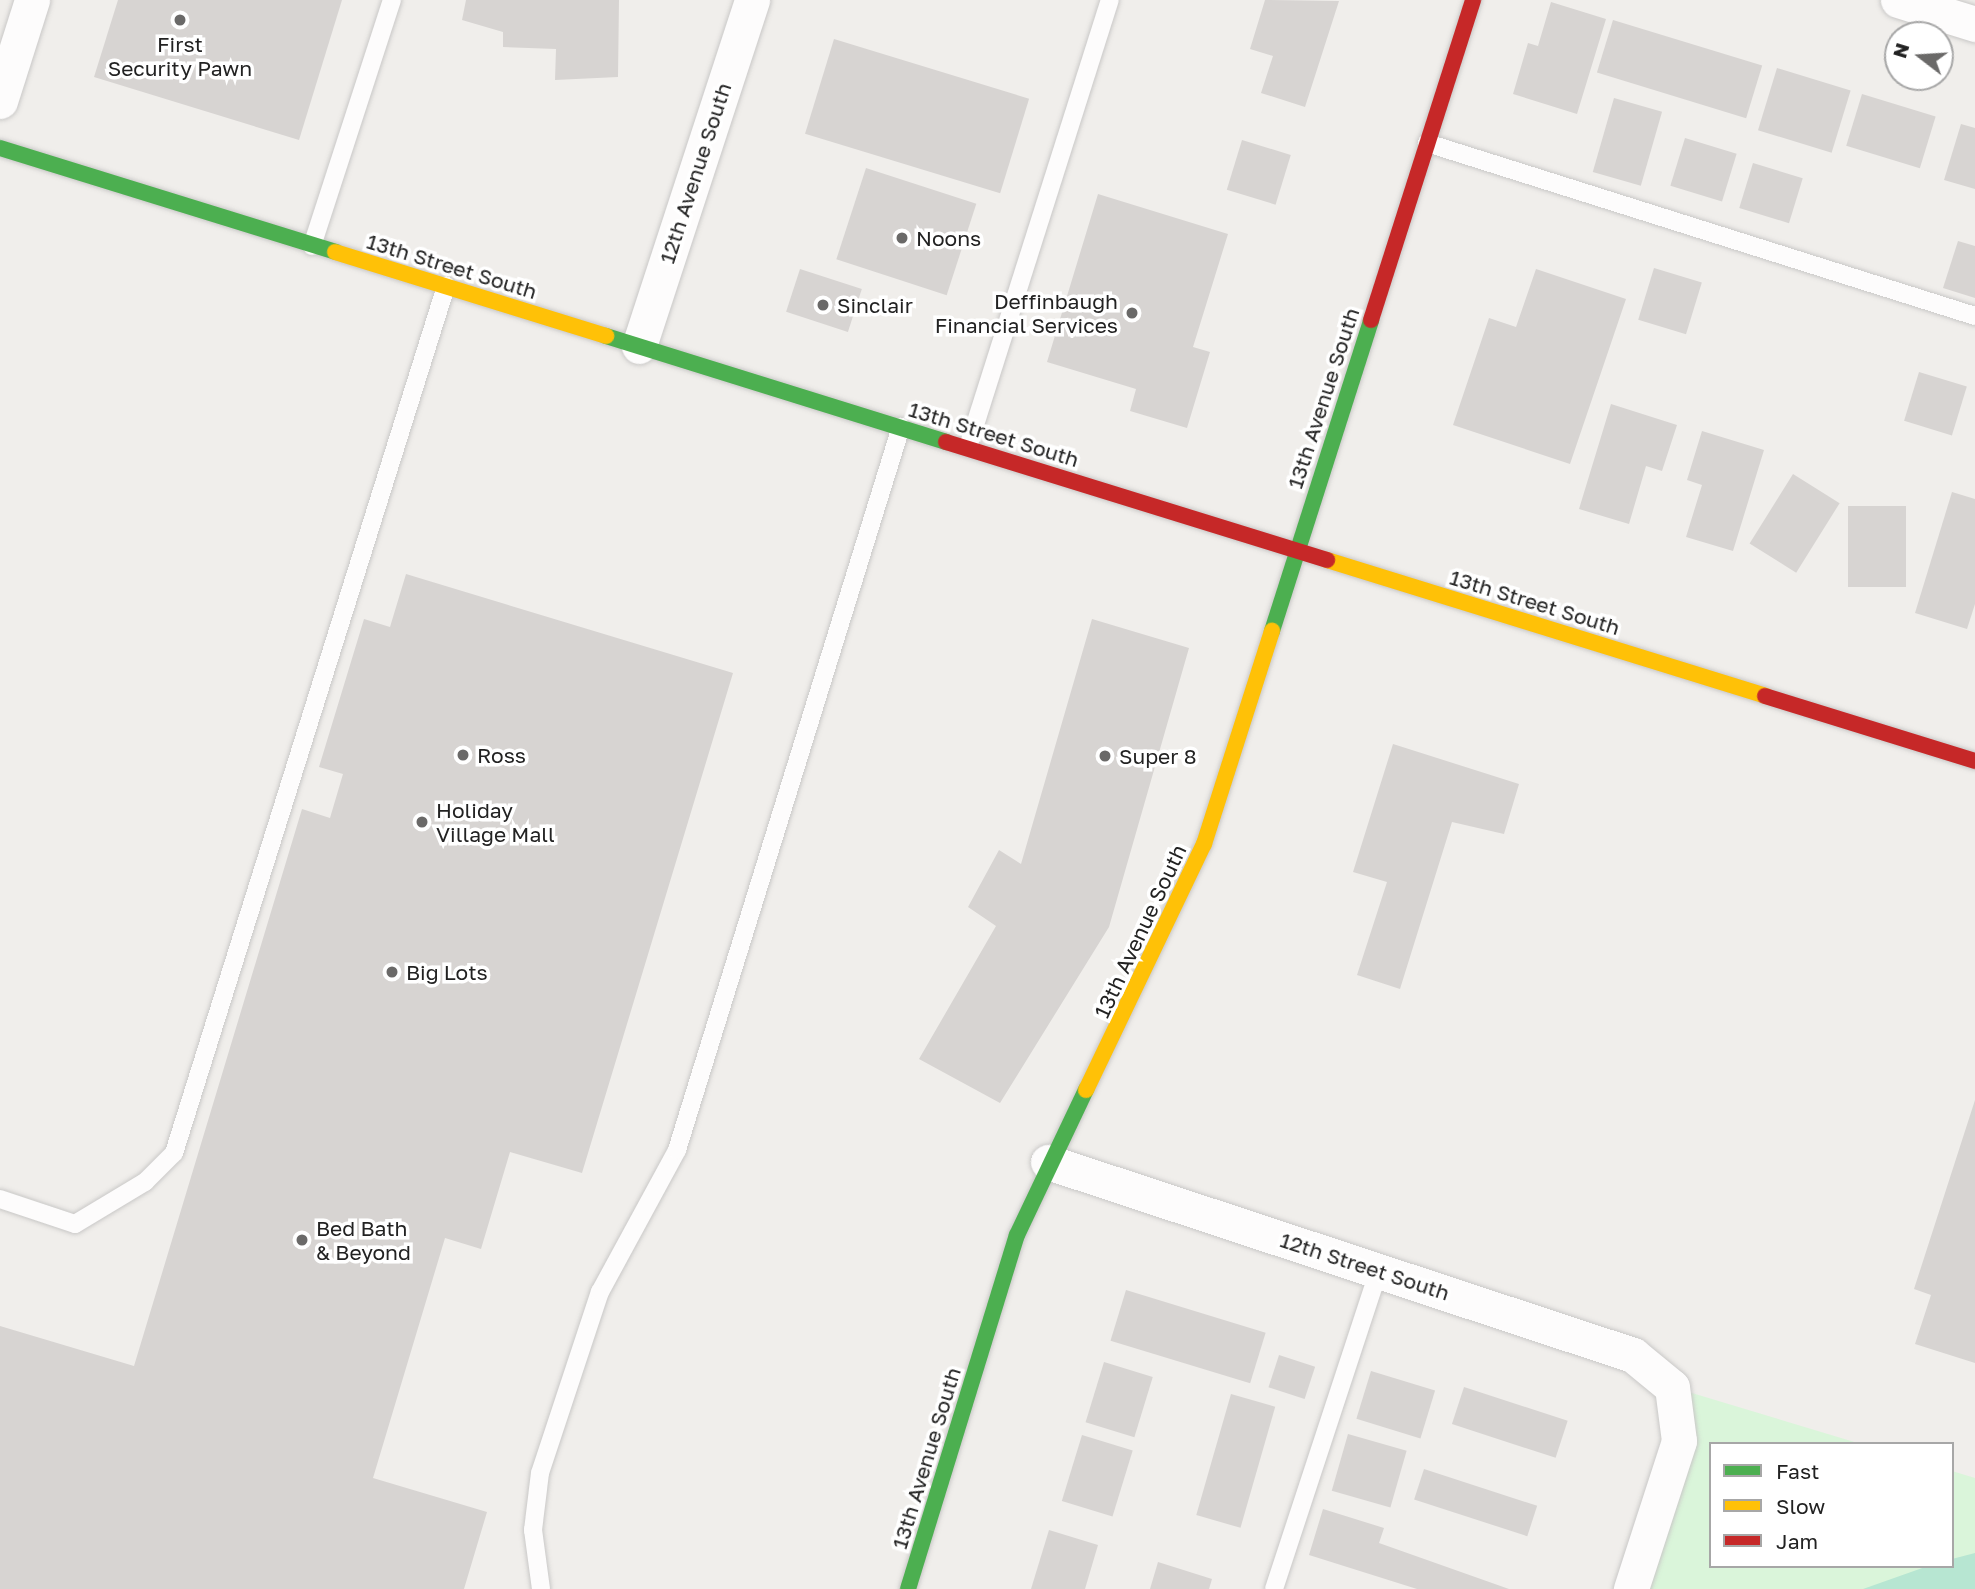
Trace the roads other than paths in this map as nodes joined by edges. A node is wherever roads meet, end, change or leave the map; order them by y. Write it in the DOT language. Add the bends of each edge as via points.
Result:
graph roads {
  1 [pos="33,0"];
  2 [pos="392,0"];
  3 [pos="751,0"];
  4 [pos="1110,0"];
  5 [pos="1473,0"];
  6 [pos="1898,0"];
  7 [pos="1975,24"];
  8 [pos="0,101"];
  9 [pos="1427,143"];
  10 [pos="0,148"];
  11 [pos="312,246"];
  12 [pos="446,286"];
  13 [pos="1975,316"];
  14 [pos="639,346"];
  15 [pos="901,427"];
  16 [pos="968,447"];
  17 [pos="1297,550"];
  18 [pos="1975,761"];
  19 [pos="1048,1162"];
  20 [pos="0,1199"];
  21 [pos="1379,1270"];
  22 [pos="541,1589"];
  23 [pos="908,1589"];
  24 [pos="1274,1589"];
  25 [pos="1631,1589"];
  1 -- 8 [label="street"];
  2 -- 11 [label="lane"];
  3 -- 14 [label="street, 12th Avenue South"];
  4 -- 16 [label="lane"];
  5 -- 9 [label="street, 13th Avenue South"];
  6 -- 7 [label="street"];
  9 -- 13 [label="lane"];
  9 -- 17 [label="street, 13th Avenue South"];
  10 -- 11 [label="street, 13th Street South"];
  11 -- 12 [label="street, 13th Street South"];
  12 -- 14 [label="street, 13th Street South"];
  12 -- 20 [label="lane" via="174,1153 145,1182 75,1224"];
  14 -- 15 [label="street, 13th Street South"];
  15 -- 16 [label="street, 13th Street South"];
  15 -- 22 [label="lane" via="677,1150 600,1292 540,1474 533,1530"];
  16 -- 17 [label="street, 13th Street South"];
  17 -- 18 [label="street, 13th Street South"];
  17 -- 19 [label="street, 13th Avenue South" via="1204,844 1167,931"];
  19 -- 21 [label="street, 12th Street South"];
  19 -- 23 [label="street, 13th Avenue South" via="1017,1235"];
  21 -- 24 [label="lane"];
  21 -- 25 [label="street, 12th Street South" via="1633,1355 1672,1387 1679,1441"];
}
